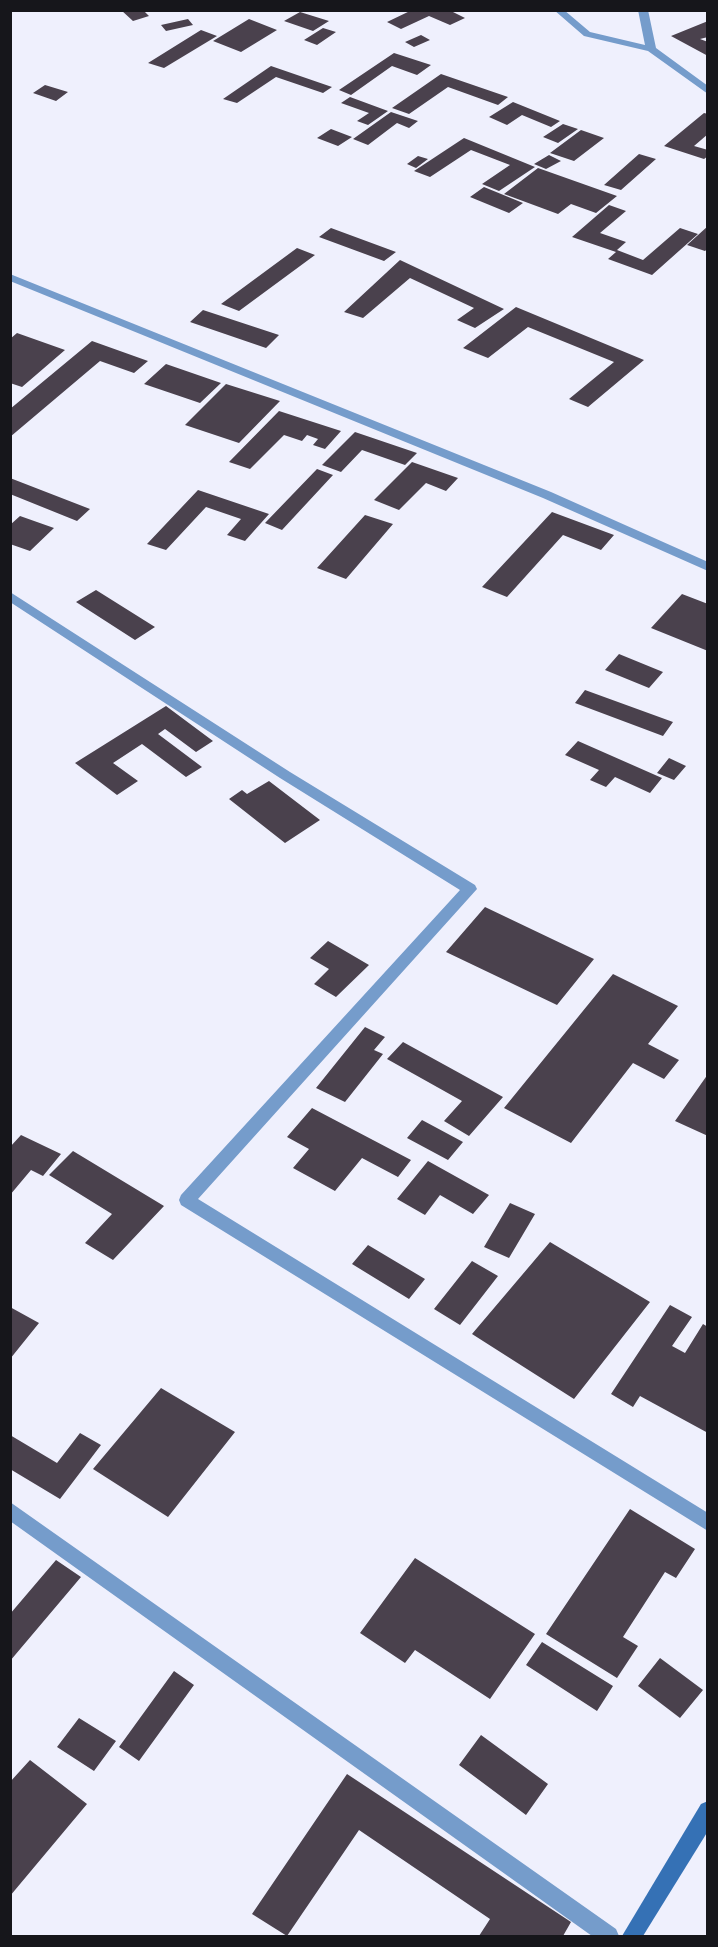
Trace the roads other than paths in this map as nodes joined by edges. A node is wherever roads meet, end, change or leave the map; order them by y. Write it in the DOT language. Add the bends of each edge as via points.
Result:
graph roads {
  1 [pos="558,10"];
  2 [pos="643,10"];
  3 [pos="651,49"];
  4 [pos="708,91"];
  5 [pos="10,277"];
  6 [pos="708,567"];
  7 [pos="10,596"];
  8 [pos="10,1510"];
  9 [pos="708,1523"];
  10 [pos="708,1811"];
  11 [pos="609,1936"];
  12 [pos="632,1936"];
  1 -- 3 [label="street" via="587,33"];
  2 -- 3 [label="street"];
  3 -- 4 [label="street"];
  5 -- 6 [label="street" via="548,495"];
  7 -- 9 [label="street" via="470,890 187,1200"];
  8 -- 11 [label="street"];
  10 -- 12 [label="main road"];
}
